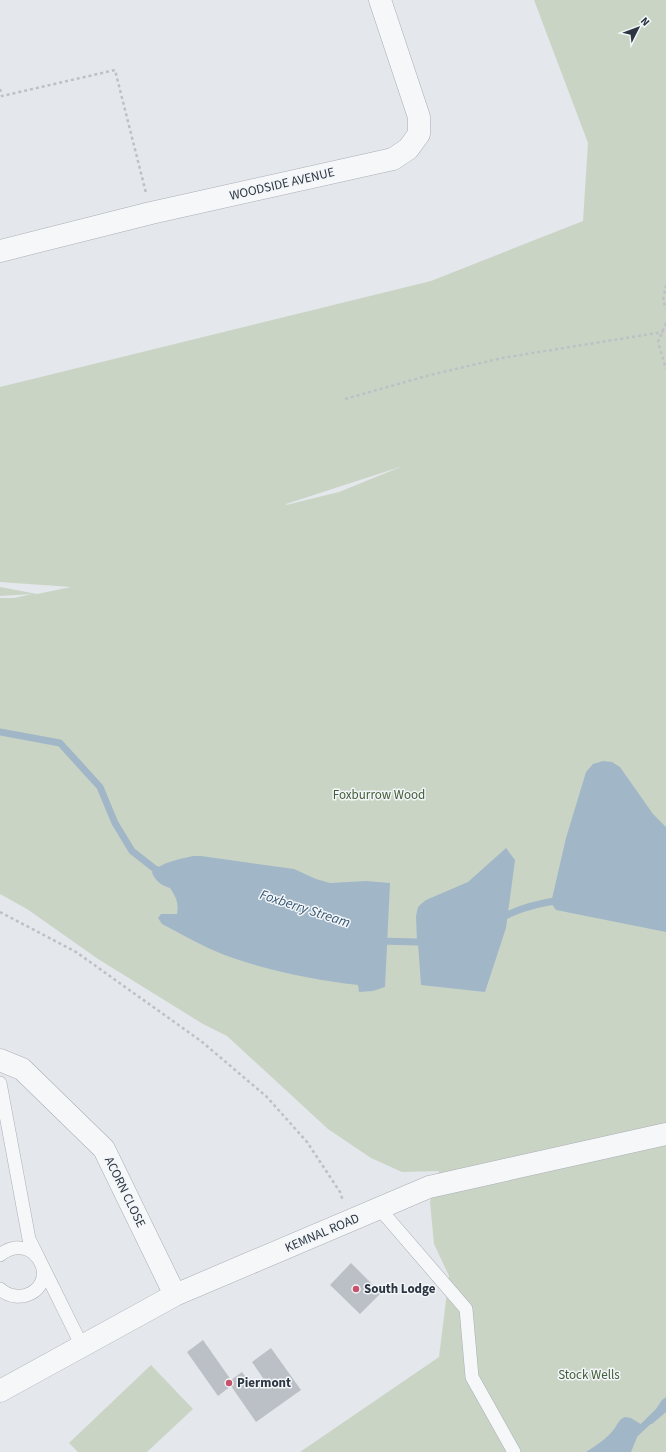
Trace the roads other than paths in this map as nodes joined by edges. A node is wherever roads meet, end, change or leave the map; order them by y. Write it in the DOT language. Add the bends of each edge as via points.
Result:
graph roads {
  1 [pos="380,0"];
  2 [pos="0,251"];
  3 [pos="0,1060"];
  4 [pos="0,1084"];
  5 [pos="666,1134"];
  6 [pos="379,1208"];
  7 [pos="0,1255"];
  8 [pos="40,1262"];
  9 [pos="0,1289"];
  10 [pos="175,1295"];
  11 [pos="82,1346"];
  12 [pos="0,1391"];
  13 [pos="514,1452"];
  1 -- 2 [label="street, WOODSIDE AVENUE" via="419,117 419,134 408,149 393,159 151,213"];
  3 -- 10 [label="street, ACORN CLOSE" via="22,1069 104,1150"];
  4 -- 8 [label="lane" via="29,1239"];
  5 -- 6 [label="street, KEMNAL ROAD" via="429,1188"];
  6 -- 10 [label="street, KEMNAL ROAD"];
  6 -- 13 [label="lane" via="466,1309 472,1377"];
  7 -- 8 [label="lane" via="6,1250 22,1247 30,1250"];
  8 -- 9 [label="lane" via="43,1269 42,1277 35,1291 20,1297 4,1293"];
  8 -- 11 [label="lane"];
  10 -- 11 [label="street, KEMNAL ROAD"];
  11 -- 12 [label="street, KEMNAL ROAD"];
}
